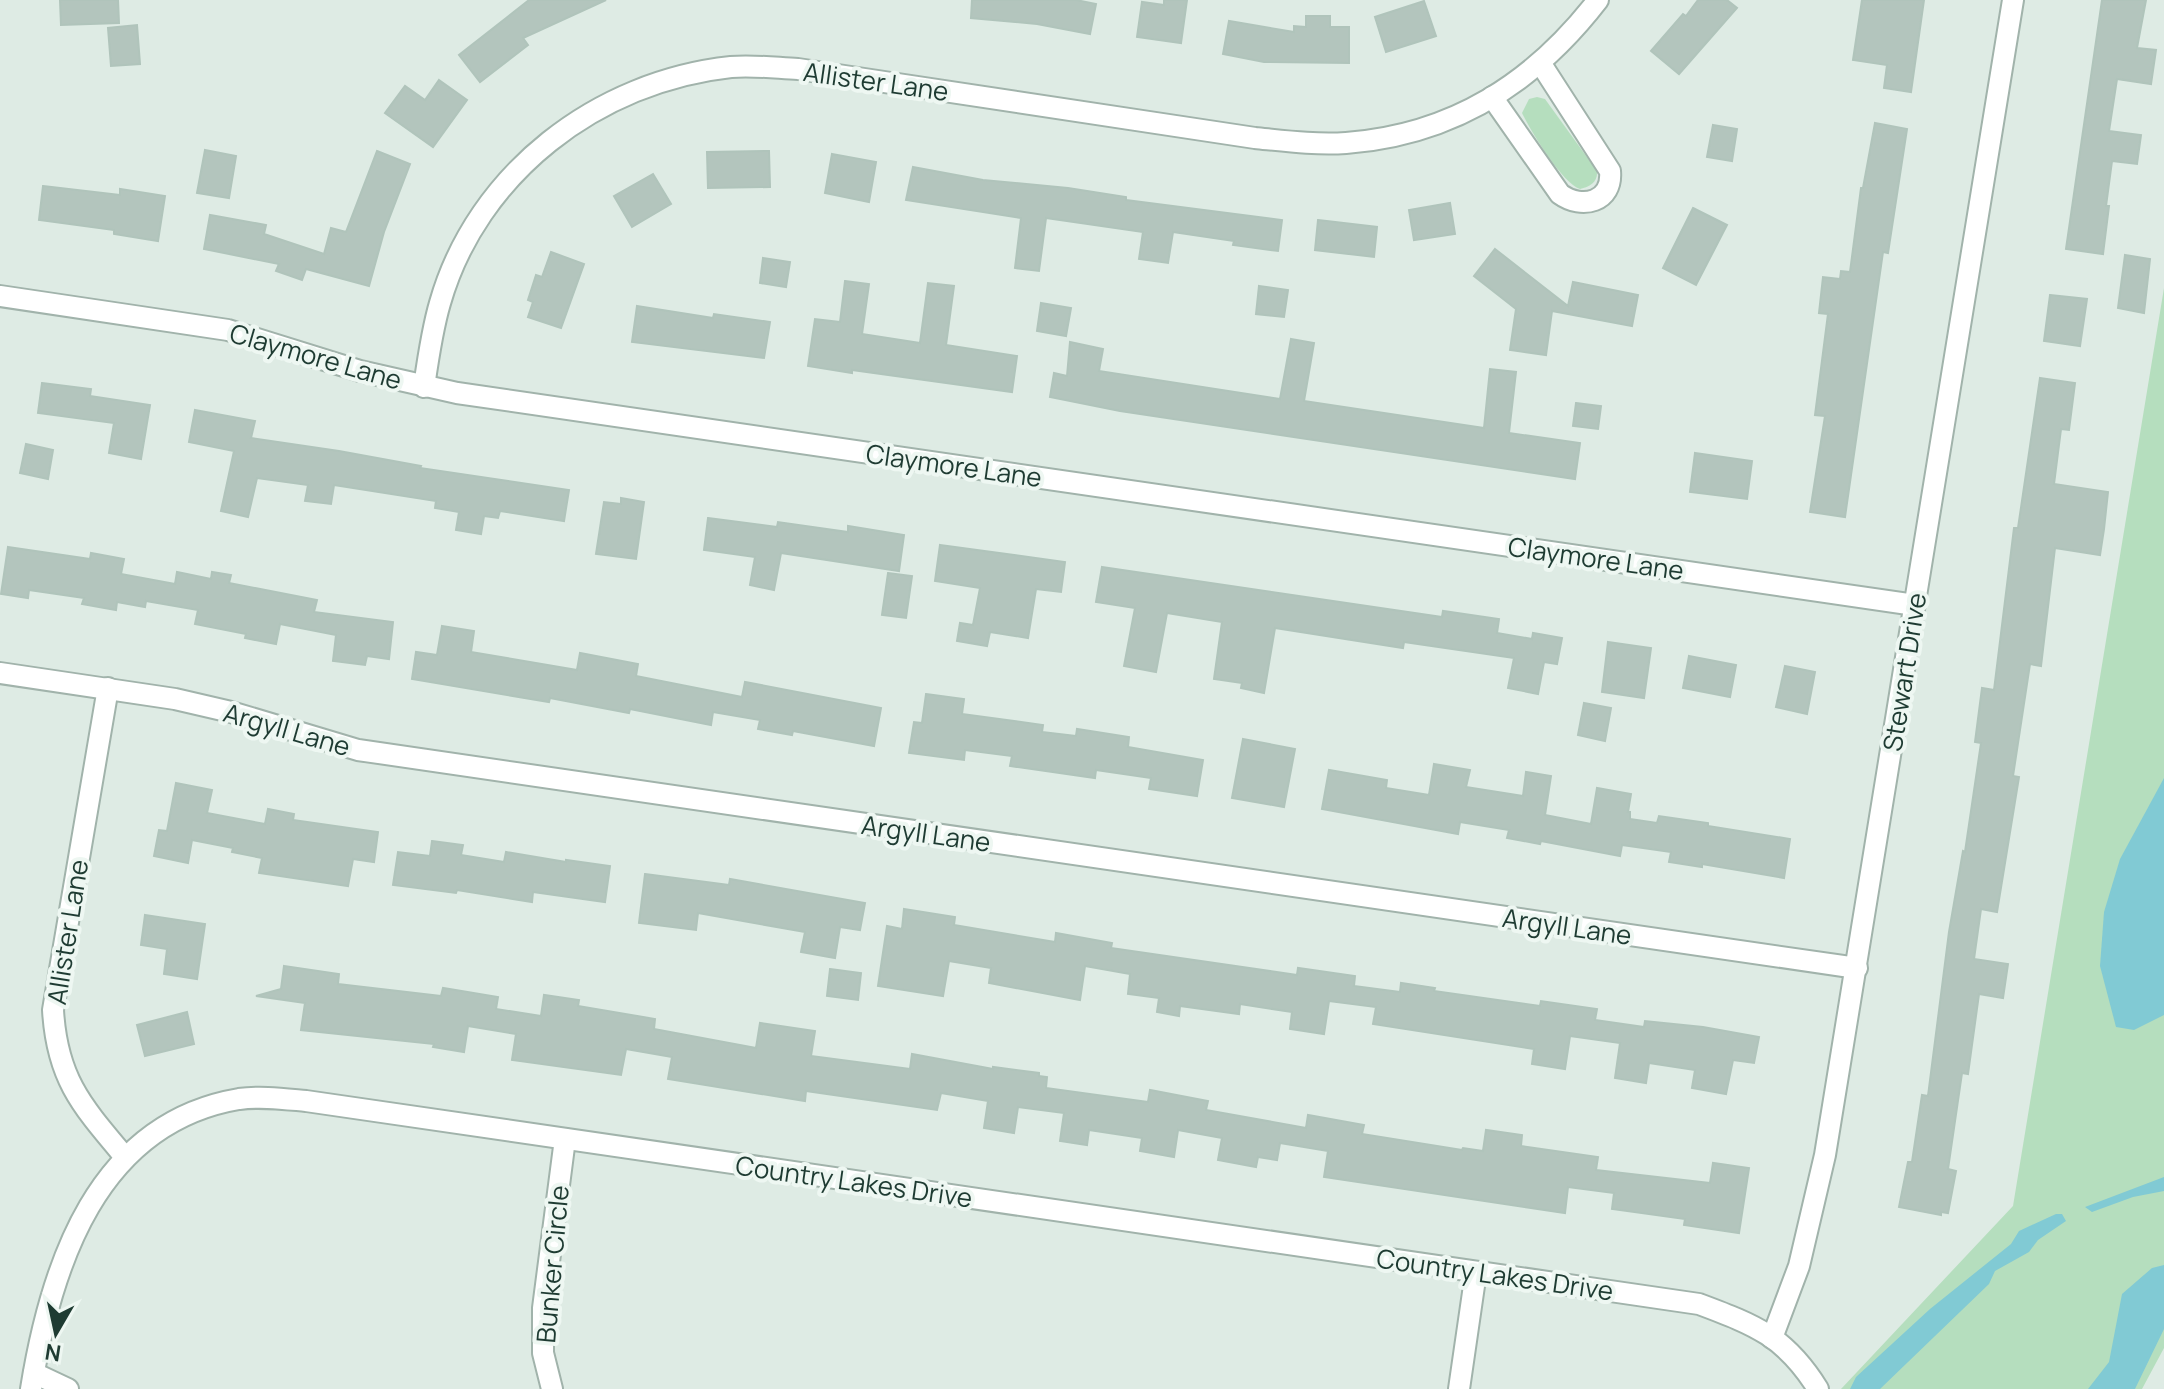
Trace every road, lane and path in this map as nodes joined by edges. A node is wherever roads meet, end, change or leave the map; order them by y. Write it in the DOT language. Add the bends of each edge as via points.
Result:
graph roads {
  1 [pos="1598,0"];
  2 [pos="2013,0"];
  3 [pos="1541,64"];
  4 [pos="1492,97"];
  5 [pos="0,296"];
  6 [pos="424,387"];
  7 [pos="1915,605"];
  8 [pos="0,673"];
  9 [pos="108,688"];
  10 [pos="1857,968"];
  11 [pos="565,1139"];
  12 [pos="125,1157"];
  13 [pos="1476,1272"];
  14 [pos="1772,1338"];
  15 [pos="32,1381"];
  16 [pos="68,1389"];
  17 [pos="552,1389"];
  18 [pos="1459,1389"];
  19 [pos="1818,1389"];
  1 -- 3 [label="street, Allister Lane"];
  2 -- 7 [label="street, Stewart Drive"];
  3 -- 4 [label="street, Allister Lane"];
  3 -- 4 [label="street" via="1610,171 1611,182 1602,195 1582,203 1560,194"];
  4 -- 6 [label="street, Allister Lane" via="1434,125 1322,144 798,69 731,67 662,82 585,116 505,182 473,227 450,274"];
  5 -- 6 [label="street, Claymore Lane" via="228,330"];
  6 -- 7 [label="street, Claymore Lane"];
  7 -- 10 [label="street, Stewart Drive"];
  8 -- 9 [label="street, Argyll Lane"];
  9 -- 10 [label="street, Argyll Lane" via="203,705 358,750"];
  9 -- 12 [label="street, Allister Lane" via="53,1010 68,1080"];
  10 -- 14 [label="street, Stewart Drive" via="1818,1196"];
  11 -- 12 [label="street, Country Lakes Drive" via="261,1097 206,1107 169,1124"];
  11 -- 13 [label="street, Country Lakes Drive"];
  11 -- 17 [label="street, Bunker Circle" via="543,1308 543,1353"];
  12 -- 15 [label="street, Country Lakes Drive" via="70,1241"];
  13 -- 14 [label="street, Country Lakes Drive" via="1699,1304 1745,1321"];
  13 -- 18 [label="street"];
  14 -- 19 [label="street, Country Lakes Drive" via="1790,1350"];
  15 -- 16 [label="street"];
}
